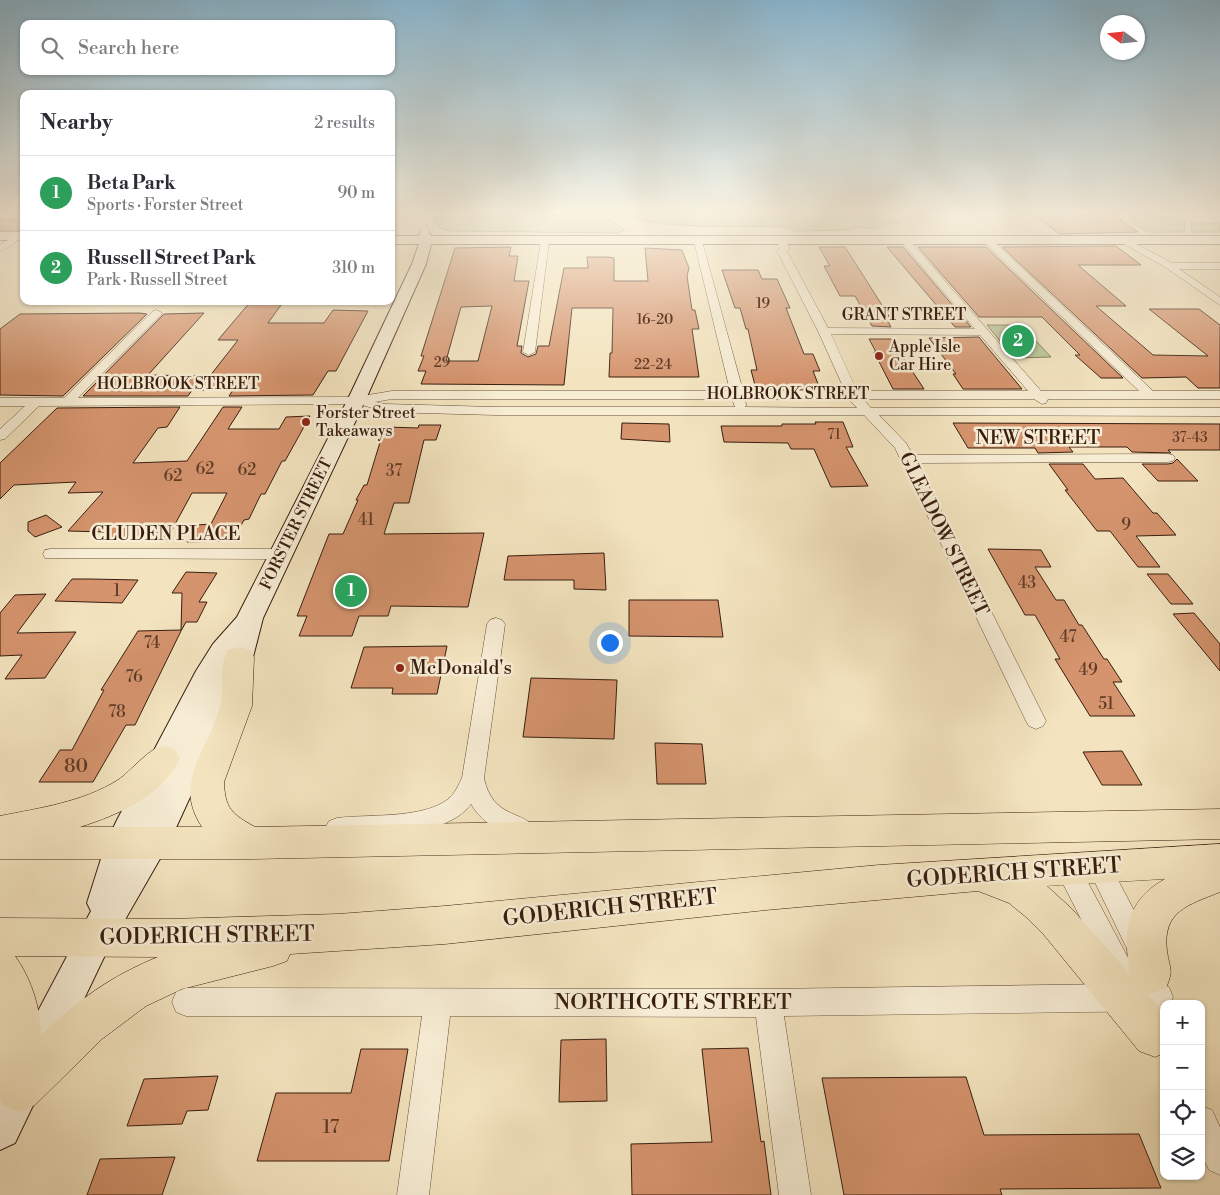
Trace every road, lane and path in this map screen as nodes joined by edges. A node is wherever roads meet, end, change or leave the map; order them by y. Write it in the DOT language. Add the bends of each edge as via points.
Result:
graph roads {
  1 [pos="417,268"];
  2 [pos="419,268"];
  3 [pos="537,268"];
  4 [pos="705,268"];
  5 [pos="793,268"];
  6 [pos="928,268"];
  7 [pos="1016,268"];
  8 [pos="1173,268"];
  9 [pos="416,271"];
  10 [pos="1219,300"];
  11 [pos="156,313"];
  12 [pos="824,330"];
  13 [pos="983,332"];
  14 [pos="529,352"];
  15 [pos="852,394"];
  16 [pos="1036,394"];
  17 [pos="1149,394"];
  18 [pos="1192,395"];
  19 [pos="1220,395"];
  20 [pos="738,396"];
  21 [pos="356,401"];
  22 [pos="0,402"];
  23 [pos="36,402"];
  24 [pos="67,402"];
  25 [pos="742,412"];
  26 [pos="870,412"];
  27 [pos="1051,412"];
  28 [pos="1217,414"];
  29 [pos="0,436"];
  30 [pos="1168,458"];
  31 [pos="908,459"];
  32 [pos="51,554"];
  33 [pos="281,554"];
  34 [pos="250,618"];
  35 [pos="496,624"];
  36 [pos="239,657"];
  37 [pos="1036,721"];
  38 [pos="163,759"];
  39 [pos="473,778"];
  40 [pos="1220,824"];
  41 [pos="1063,826"];
  42 [pos="0,832"];
  43 [pos="531,835"];
  44 [pos="266,842"];
  45 [pos="137,843"];
  46 [pos="0,844"];
  47 [pos="1220,860"];
  48 [pos="1083,867"];
  49 [pos="1220,875"];
  50 [pos="959,876"];
  51 [pos="338,933"];
  52 [pos="0,937"];
  53 [pos="94,939"];
  54 [pos="0,970"];
  55 [pos="438,1001"];
  56 [pos="186,1002"];
  57 [pos="768,1003"];
  58 [pos="1150,1009"];
  59 [pos="19,1089"];
  60 [pos="0,1128"];
  61 [pos="1205,1128"];
  62 [pos="1220,1159"];
  63 [pos="413,1195"];
  64 [pos="795,1195"];
  1 -- 9 [label="main road, FORSTER STREET"];
  2 -- 9 [label="main road"];
  3 -- 14 [label="street"];
  4 -- 20 [label="street"];
  5 -- 12 [label="street, GLEADOW STREET"];
  6 -- 13 [label="street"];
  7 -- 17 [label="street"];
  8 -- 10 [label="street"];
  9 -- 21 [label="main road, FORSTER STREET"];
  11 -- 24 [label="street"];
  12 -- 13 [label="street, GRANT STREET"];
  12 -- 15 [label="street, GLEADOW STREET"];
  13 -- 16 [label="street"];
  15 -- 16 [label="street, HOLBROOK STREET"];
  15 -- 20 [label="street, HOLBROOK STREET"];
  15 -- 26 [label="street, GLEADOW STREET"];
  16 -- 17 [label="street, HOLBROOK STREET"];
  16 -- 27 [label="street"];
  17 -- 18 [label="street, HOLBROOK STREET"];
  18 -- 19 [label="street, HOLBROOK STREET"];
  18 -- 28 [label="street"];
  20 -- 21 [label="street, HOLBROOK STREET" via="392,395"];
  20 -- 25 [label="street"];
  21 -- 24 [label="street, HOLBROOK STREET"];
  21 -- 25 [label="street, HOLBROOK STREET" via="384,408"];
  21 -- 33 [label="main road, FORSTER STREET"];
  22 -- 23 [label="street, HOLBROOK STREET"];
  23 -- 24 [label="street, HOLBROOK STREET"];
  23 -- 29 [label="street"];
  25 -- 26 [label="street, HOLBROOK STREET"];
  26 -- 27 [label="street, HOLBROOK STREET"];
  26 -- 31 [label="street, GLEADOW STREET" via="901,446"];
  27 -- 28 [label="street, HOLBROOK STREET"];
  30 -- 31 [label="street, NEW STREET"];
  31 -- 37 [label="street, GLEADOW STREET"];
  32 -- 33 [label="street, CLUDEN PLACE"];
  33 -- 34 [label="main road, FORSTER STREET"];
  34 -- 36 [label="main road, FORSTER STREET"];
  34 -- 38 [label="main road, FORSTER STREET" via="222,651"];
  35 -- 39 [label="street"];
  36 -- 44 [label="highway" via="236,706 207,782 206,794 218,823 224,829"];
  36 -- 45 [label="main road, FORSTER STREET" via="226,688"];
  38 -- 42 [label="highway" via="142,783 121,796 63,817"];
  38 -- 45 [label="main road, FORSTER STREET"];
  39 -- 43 [label="street" via="480,800 488,811"];
  39 -- 44 [label="street" via="456,806 439,816 342,827"];
  40 -- 41 [label="highway, GODERICH STREET"];
  41 -- 43 [label="highway, GODERICH STREET"];
  41 -- 48 [label="highway"];
  43 -- 44 [label="highway, GODERICH STREET"];
  44 -- 45 [label="highway, GODERICH STREET"];
  45 -- 46 [label="highway, GODERICH STREET"];
  45 -- 53 [label="main road, FORSTER STREET"];
  47 -- 48 [label="highway, GODERICH STREET"];
  48 -- 50 [label="highway, GODERICH STREET"];
  48 -- 58 [label="street"];
  49 -- 58 [label="highway" via="1173,894 1153,912 1145,940"];
  50 -- 51 [label="highway, GODERICH STREET"];
  50 -- 58 [label="highway" via="998,880 1030,896"];
  51 -- 53 [label="highway, GODERICH STREET"];
  51 -- 59 [label="highway" via="189,965 131,991 98,1014"];
  52 -- 53 [label="highway, GODERICH STREET"];
  53 -- 59 [label="main road, FORSTER STREET"];
  54 -- 59 [label="highway" via="17,1014"];
  55 -- 56 [label="street, NORTHCOTE STREET"];
  55 -- 57 [label="street, NORTHCOTE STREET"];
  55 -- 63 [label="street"];
  57 -- 58 [label="street, NORTHCOTE STREET"];
  57 -- 64 [label="street"];
  59 -- 60 [label="main road, FORSTER STREET"];
  61 -- 62 [label="street"];
}
